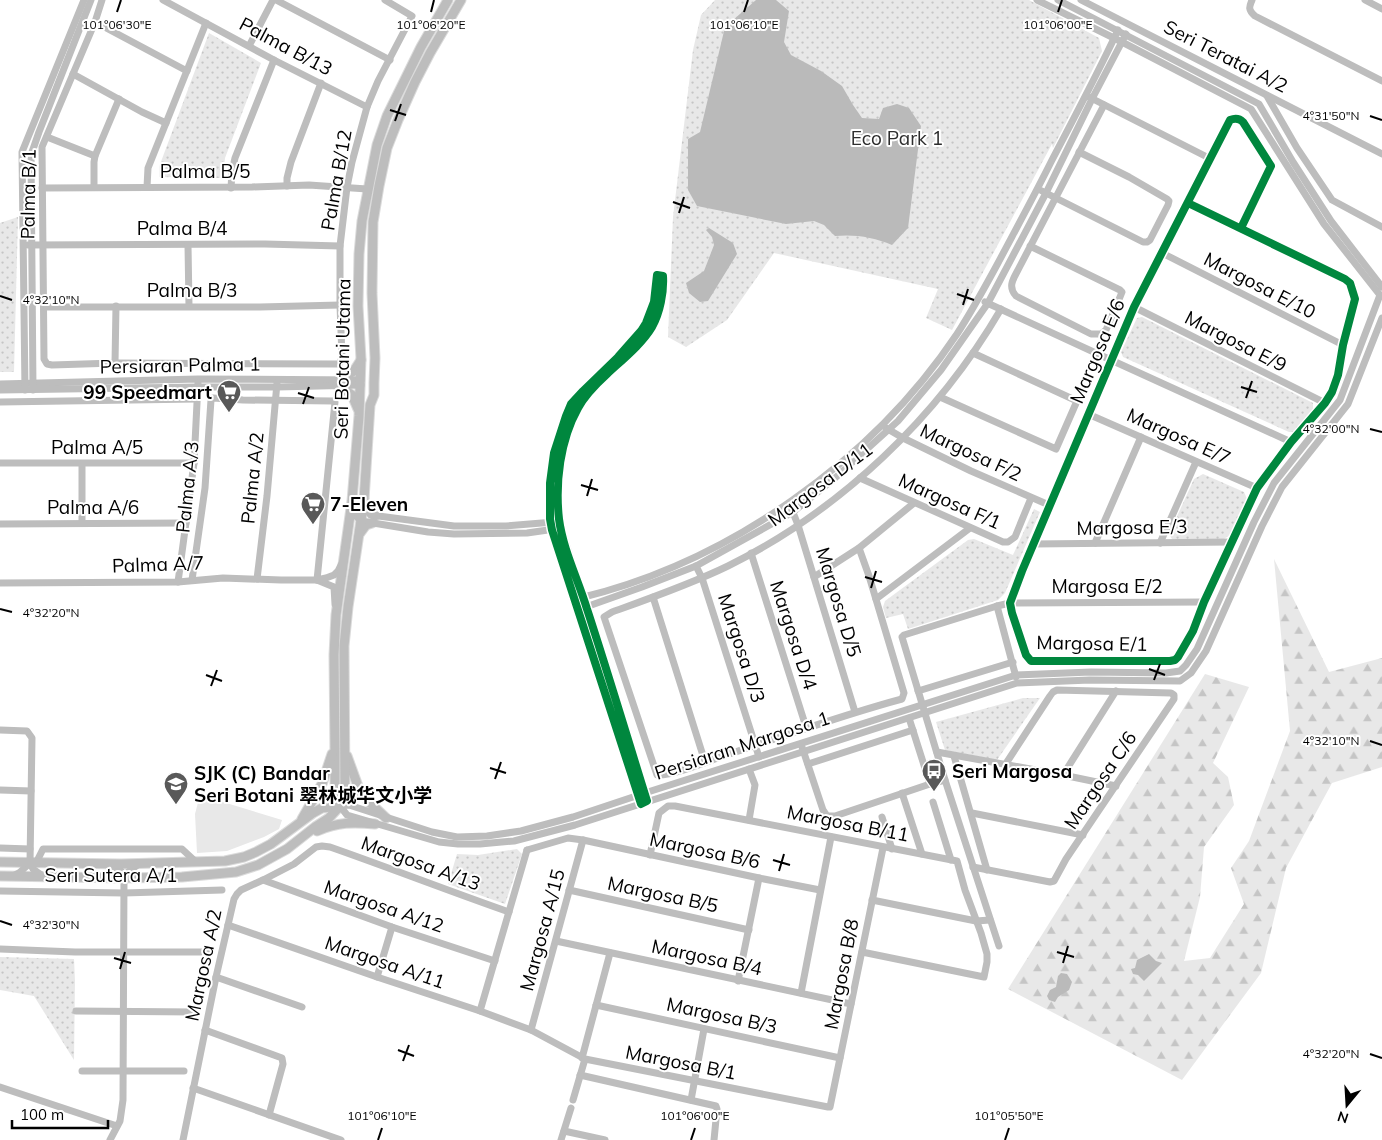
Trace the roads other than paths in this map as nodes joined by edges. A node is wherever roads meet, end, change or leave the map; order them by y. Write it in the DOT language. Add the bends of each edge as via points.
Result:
graph roads {
  1 [pos="84,0"];
  2 [pos="91,0"];
  3 [pos="102,0"];
  4 [pos="163,0"];
  5 [pos="274,0"];
  6 [pos="385,0"];
  7 [pos="448,0"];
  8 [pos="461,0"];
  9 [pos="1037,0"];
  10 [pos="1058,0"];
  11 [pos="1081,0"];
  12 [pos="1252,0"];
  13 [pos="1365,0"];
  14 [pos="1382,9"];
  15 [pos="95,22"];
  16 [pos="206,23"];
  17 [pos="1118,30"];
  18 [pos="1126,34"];
  19 [pos="1114,38"];
  20 [pos="1122,42"];
  21 [pos="249,46"];
  22 [pos="274,60"];
  23 [pos="390,60"];
  24 [pos="187,71"];
  25 [pos="1202,73"];
  26 [pos="73,74"];
  27 [pos="1197,81"];
  28 [pos="1382,81"];
  29 [pos="321,83"];
  30 [pos="1245,96"];
  31 [pos="1267,96"];
  32 [pos="1088,97"];
  33 [pos="120,99"];
  34 [pos="1241,104"];
  35 [pos="1104,105"];
  36 [pos="367,107"];
  37 [pos="166,123"];
  38 [pos="47,137"];
  39 [pos="1079,152"];
  40 [pos="1382,154"];
  41 [pos="95,156"];
  42 [pos="1209,158"];
  43 [pos="287,186"];
  44 [pos="94,187"];
  45 [pos="147,187"];
  46 [pos="347,187"];
  47 [pos="42,188"];
  48 [pos="231,188"];
  49 [pos="367,189"];
  50 [pos="1038,189"];
  51 [pos="1046,193"];
  52 [pos="1056,198"];
  53 [pos="1188,203"];
  54 [pos="1382,227"];
  55 [pos="1241,228"];
  56 [pos="32,244"];
  57 [pos="43,244"];
  58 [pos="23,245"];
  59 [pos="188,245"];
  60 [pos="340,246"];
  61 [pos="1030,246"];
  62 [pos="1162,253"];
  63 [pos="1382,287"];
  64 [pos="978,299"];
  65 [pos="1380,299"];
  66 [pos="988,303"];
  67 [pos="340,305"];
  68 [pos="116,306"];
  69 [pos="189,306"];
  70 [pos="44,307"];
  71 [pos="1134,307"];
  72 [pos="1001,309"];
  73 [pos="1382,318"];
  74 [pos="1343,346"];
  75 [pos="973,353"];
  76 [pos="375,358"];
  77 [pos="361,359"];
  78 [pos="1111,360"];
  79 [pos="115,363"];
  80 [pos="338,382"];
  81 [pos="362,382"];
  82 [pos="198,383"];
  83 [pos="0,384"];
  84 [pos="277,384"];
  85 [pos="29,386"];
  86 [pos="0,390"];
  87 [pos="940,397"];
  88 [pos="198,399"];
  89 [pos="276,400"];
  90 [pos="0,402"];
  91 [pos="1325,404"];
  92 [pos="370,405"];
  93 [pos="575,406"];
  94 [pos="1088,414"];
  95 [pos="359,416"];
  96 [pos="569,419"];
  97 [pos="1309,423"];
  98 [pos="883,425"];
  99 [pos="1316,430"];
  100 [pos="889,431"];
  101 [pos="1323,436"];
  102 [pos="1141,437"];
  103 [pos="902,438"];
  104 [pos="1292,442"];
  105 [pos="1196,462"];
  106 [pos="0,463"];
  107 [pos="194,463"];
  108 [pos="82,464"];
  109 [pos="860,478"];
  110 [pos="1257,488"];
  111 [pos="1031,498"];
  112 [pos="364,500"];
  113 [pos="352,501"];
  114 [pos="914,503"];
  115 [pos="788,504"];
  116 [pos="1049,505"];
  117 [pos="793,512"];
  118 [pos="360,516"];
  119 [pos="1244,516"];
  120 [pos="373,519"];
  121 [pos="1254,522"];
  122 [pos="82,523"];
  123 [pos="186,523"];
  124 [pos="0,524"];
  125 [pos="798,524"];
  126 [pos="560,525"];
  127 [pos="349,526"];
  128 [pos="454,526"];
  129 [pos="551,526"];
  130 [pos="1262,526"];
  131 [pos="970,528"];
  132 [pos="527,529"];
  133 [pos="360,533"];
  134 [pos="454,534"];
  135 [pos="1231,542"];
  136 [pos="1095,543"];
  137 [pos="1160,543"];
  138 [pos="1033,544"];
  139 [pos="859,548"];
  140 [pos="345,553"];
  141 [pos="751,553"];
  142 [pos="696,566"];
  143 [pos="814,577"];
  144 [pos="702,578"];
  145 [pos="257,579"];
  146 [pos="192,580"];
  147 [pos="317,580"];
  148 [pos="0,582"];
  149 [pos="178,582"];
  150 [pos="583,597"];
  151 [pos="653,597"];
  152 [pos="575,599"];
  153 [pos="876,599"];
  154 [pos="1204,602"];
  155 [pos="1010,603"];
  156 [pos="998,606"];
  157 [pos="586,607"];
  158 [pos="578,609"];
  159 [pos="336,615"];
  160 [pos="1012,662"];
  161 [pos="1016,679"];
  162 [pos="918,691"];
  163 [pos="1116,692"];
  164 [pos="924,709"];
  165 [pos="855,712"];
  166 [pos="909,718"];
  167 [pos="806,727"];
  168 [pos="0,730"];
  169 [pos="912,730"];
  170 [pos="335,741"];
  171 [pos="756,745"];
  172 [pos="802,746"];
  173 [pos="345,752"];
  174 [pos="937,752"];
  175 [pos="954,756"];
  176 [pos="759,757"];
  177 [pos="705,762"];
  178 [pos="808,764"];
  179 [pos="1005,765"];
  180 [pos="749,769"];
  181 [pos="1063,775"];
  182 [pos="945,780"];
  183 [pos="930,784"];
  184 [pos="638,785"];
  185 [pos="1116,786"];
  186 [pos="0,790"];
  187 [pos="31,791"];
  188 [pos="644,793"];
  189 [pos="902,793"];
  190 [pos="628,798"];
  191 [pos="644,802"];
  192 [pos="933,802"];
  193 [pos="340,806"];
  194 [pos="972,813"];
  195 [pos="882,817"];
  196 [pos="386,818"];
  197 [pos="749,820"];
  198 [pos="299,823"];
  199 [pos="375,824"];
  200 [pos="1084,834"];
  201 [pos="522,835"];
  202 [pos="831,837"];
  203 [pos="583,840"];
  204 [pos="297,841"];
  205 [pos="322,846"];
  206 [pos="0,848"];
  207 [pos="883,848"];
  208 [pos="30,849"];
  209 [pos="892,849"];
  210 [pos="527,850"];
  211 [pos="922,854"];
  212 [pos="650,855"];
  213 [pos="951,860"];
  214 [pos="0,862"];
  215 [pos="196,862"];
  216 [pos="33,863"];
  217 [pos="109,864"];
  218 [pos="139,864"];
  219 [pos="973,867"];
  220 [pos="987,870"];
  221 [pos="0,876"];
  222 [pos="12,876"];
  223 [pos="44,877"];
  224 [pos="124,878"];
  225 [pos="759,878"];
  226 [pos="263,880"];
  227 [pos="222,890"];
  228 [pos="569,890"];
  229 [pos="820,890"];
  230 [pos="0,891"];
  231 [pos="124,893"];
  232 [pos="872,900"];
  233 [pos="509,912"];
  234 [pos="990,920"];
  235 [pos="976,921"];
  236 [pos="228,925"];
  237 [pos="392,926"];
  238 [pos="749,930"];
  239 [pos="556,941"];
  240 [pos="999,946"];
  241 [pos="0,949"];
  242 [pos="124,951"];
  243 [pos="208,952"];
  244 [pos="862,952"];
  245 [pos="610,954"];
  246 [pos="495,961"];
  247 [pos="216,977"];
  248 [pos="377,977"];
  249 [pos="738,980"];
  250 [pos="801,992"];
  251 [pos="851,1004"];
  252 [pos="596,1005"];
  253 [pos="302,1007"];
  254 [pos="480,1011"];
  255 [pos="76,1012"];
  256 [pos="124,1012"];
  257 [pos="195,1012"];
  258 [pos="704,1029"];
  259 [pos="205,1030"];
  260 [pos="531,1030"];
  261 [pos="583,1058"];
  262 [pos="840,1058"];
  263 [pos="82,1071"];
  264 [pos="123,1071"];
  265 [pos="184,1072"];
  266 [pos="580,1075"];
  267 [pos="694,1081"];
  268 [pos="0,1087"];
  269 [pos="193,1088"];
  270 [pos="573,1100"];
  271 [pos="691,1100"];
  272 [pos="830,1107"];
  273 [pos="571,1108"];
  274 [pos="269,1115"];
  275 [pos="119,1123"];
  276 [pos="564,1131"];
  277 [pos="110,1140"];
  278 [pos="183,1140"];
  279 [pos="341,1140"];
  280 [pos="561,1140"];
  281 [pos="605,1140"];
  282 [pos="714,1140"];
  1 -- 58 [label="street" via="22,152"];
  2 -- 56 [label="street" via="31,154"];
  3 -- 15 [label="street, Palma B/1"];
  4 -- 16 [label="street, Palma B/13"];
  5 -- 21 [label="street"];
  5 -- 23 [label="street"];
  6 -- 23 [label="street, Palma B/12" via="411,14"];
  7 -- 49 [label="main road, Seri Botani Utama" via="387,116"];
  8 -- 76 [label="main road, Seri Botani Utama" via="430,53 387,148 373,222"];
  9 -- 19 [label="street"];
  10 -- 17 [label="street"];
  11 -- 31 [label="street, Seri Teratai A/2"];
  12 -- 28 [label="street" via="1249,10 1255,16"];
  13 -- 14 [label="street"];
  15 -- 24 [label="street"];
  15 -- 26 [label="street, Palma B/1"];
  16 -- 21 [label="street, Palma B/13"];
  16 -- 24 [label="street"];
  17 -- 18 [label="street"];
  17 -- 19 [label="street"];
  18 -- 20 [label="street"];
  18 -- 25 [label="street"];
  19 -- 20 [label="street"];
  19 -- 32 [label="street"];
  20 -- 27 [label="street"];
  20 -- 32 [label="street"];
  21 -- 22 [label="street, Palma B/13"];
  22 -- 29 [label="street, Palma B/13"];
  22 -- 48 [label="street" via="235,158"];
  23 -- 36 [label="street, Palma B/12"];
  24 -- 37 [label="street"];
  25 -- 27 [label="street"];
  25 -- 30 [label="street"];
  26 -- 33 [label="street"];
  26 -- 38 [label="street, Palma B/1"];
  27 -- 34 [label="street"];
  29 -- 36 [label="street, Palma B/13"];
  29 -- 43 [label="street" via="291,162"];
  30 -- 34 [label="street"];
  30 -- 63 [label="street" via="1259,104 1331,220"];
  31 -- 40 [label="street, Seri Teratai A/2"];
  31 -- 54 [label="street" via="1332,200"];
  32 -- 35 [label="street"];
  32 -- 50 [label="street"];
  32 -- 51 [label="street"];
  33 -- 37 [label="street"];
  33 -- 41 [label="street"];
  34 -- 65 [label="street" via="1251,109 1324,224"];
  35 -- 39 [label="street"];
  35 -- 42 [label="street"];
  36 -- 46 [label="street, Palma B/12"];
  37 -- 45 [label="street" via="148,168"];
  38 -- 41 [label="street"];
  38 -- 47 [label="street, Palma B/1" via="42,147"];
  39 -- 52 [label="street"];
  39 -- 52 [label="street" via="1166,198 1169,201 1160,222 1150,240 1143,242"];
  41 -- 44 [label="street"];
  42 -- 53 [label="street, Margosa E/6"];
  42 -- 55 [label="street, Margosa E/6" via="1230,120 1237,118 1272,166"];
  43 -- 46 [label="street, Palma B/5"];
  43 -- 48 [label="street, Palma B/5"];
  44 -- 45 [label="street, Palma B/5"];
  44 -- 47 [label="street, Palma B/5"];
  45 -- 48 [label="street, Palma B/5"];
  46 -- 49 [label="street, Palma B/5"];
  46 -- 60 [label="street, Palma B/12"];
  47 -- 57 [label="street, Palma B/1"];
  49 -- 77 [label="main road, Seri Botani Utama" via="359,254"];
  50 -- 51 [label="street"];
  50 -- 64 [label="street"];
  51 -- 52 [label="street"];
  51 -- 66 [label="street"];
  52 -- 61 [label="street"];
  53 -- 55 [label="street"];
  53 -- 62 [label="street, Margosa E/6"];
  55 -- 74 [label="street" via="1350,284 1356,298"];
  56 -- 57 [label="street, Palma B/4"];
  56 -- 58 [label="street, Palma B/4"];
  56 -- 85 [label="street"];
  57 -- 59 [label="street, Palma B/4"];
  57 -- 70 [label="street, Palma B/1"];
  58 -- 85 [label="street"];
  59 -- 60 [label="street, Palma B/4"];
  59 -- 69 [label="street"];
  60 -- 67 [label="street, Palma B/12"];
  61 -- 61 [label="street" via="1120,290 1121,295 1106,330 1101,334 1091,334 1016,296 1011,283"];
  62 -- 71 [label="street, Margosa E/6"];
  62 -- 74 [label="street, Margosa E/10"];
  64 -- 66 [label="street"];
  64 -- 98 [label="street" via="958,334"];
  65 -- 99 [label="street, Persiaran Margosa 1" via="1340,400"];
  66 -- 72 [label="street"];
  66 -- 100 [label="street" via="915,403"];
  67 -- 69 [label="street, Palma B/3"];
  67 -- 79 [label="street, Palma B/12" via="342,357 337,364"];
  68 -- 69 [label="street, Palma B/3"];
  68 -- 70 [label="street, Palma B/3"];
  68 -- 79 [label="street"];
  70 -- 79 [label="street, Palma B/1" via="44,359 47,364"];
  71 -- 78 [label="street, Margosa E/6"];
  71 -- 91 [label="street, Margosa E/9"];
  72 -- 75 [label="street, Margosa D/11"];
  72 -- 78 [label="street"];
  73 -- 101 [label="street, Persiaran Margosa 1" via="1348,404"];
  74 -- 91 [label="street" via="1338,374"];
  75 -- 87 [label="street, Margosa D/11"];
  75 -- 87 [label="street" via="1077,401 1056,449"];
  76 -- 81 [label="main road"];
  76 -- 92 [label="main road, Seri Botani Utama" via="374,395"];
  77 -- 80 [label="main road" via="354,371"];
  77 -- 81 [label="main road, Seri Botani Utama"];
  78 -- 94 [label="street, Margosa E/6"];
  78 -- 104 [label="street"];
  80 -- 81 [label="street, Persiaran Palma 1"];
  80 -- 84 [label="street, Persiaran Palma 1"];
  80 -- 95 [label="main road" via="352,394"];
  81 -- 92 [label="main road" via="368,388"];
  81 -- 95 [label="main road, Seri Botani Utama"];
  82 -- 84 [label="street, Persiaran Palma 1"];
  82 -- 85 [label="street, Persiaran Palma 1"];
  82 -- 88 [label="street"];
  83 -- 85 [label="street"];
  84 -- 89 [label="street, Palma A/2"];
  85 -- 86 [label="street"];
  87 -- 103 [label="street, Margosa D/11"];
  88 -- 90 [label="street"];
  88 -- 107 [label="street"];
  89 -- 145 [label="street, Palma A/2"];
  89 -- 146 [label="street, Palma A/3" via="211,400 205,488"];
  89 -- 147 [label="street" via="335,402"];
  91 -- 97 [label="street"];
  92 -- 112 [label="main road, Seri Botani Utama"];
  93 -- 93 [label="street" via="641,331 654,302 656,276 663,275 660,304 652,327"];
  93 -- 96 [label="street"];
  94 -- 102 [label="street, Margosa E/7"];
  94 -- 116 [label="street, Margosa E/6"];
  95 -- 113 [label="main road, Seri Botani Utama"];
  96 -- 126 [label="street" via="558,482"];
  96 -- 129 [label="street" via="554,452 550,483"];
  97 -- 99 [label="street"];
  97 -- 104 [label="street"];
  98 -- 100 [label="street, Margosa F/2"];
  98 -- 115 [label="street" via="846,460"];
  99 -- 101 [label="street"];
  99 -- 121 [label="street, Persiaran Margosa 1" via="1274,483"];
  100 -- 103 [label="street, Margosa F/2"];
  100 -- 117 [label="street"];
  101 -- 130 [label="street, Persiaran Margosa 1" via="1282,487"];
  102 -- 105 [label="street, Margosa E/7"];
  102 -- 136 [label="street"];
  103 -- 109 [label="street, Margosa D/11"];
  103 -- 111 [label="street, Margosa F/2"];
  104 -- 110 [label="street"];
  105 -- 110 [label="street, Margosa E/7"];
  105 -- 137 [label="street"];
  106 -- 108 [label="street, Palma A/5"];
  107 -- 108 [label="street, Palma A/5"];
  107 -- 123 [label="street"];
  108 -- 122 [label="street"];
  109 -- 114 [label="street, Margosa F/1"];
  109 -- 125 [label="street, Margosa D/11"];
  110 -- 119 [label="street"];
  111 -- 116 [label="street, Margosa F/2"];
  111 -- 131 [label="street, Margosa F/1" via="1015,537 1008,542"];
  112 -- 118 [label="main road, Seri Botani Utama"];
  112 -- 120 [label="main road"];
  113 -- 118 [label="street"];
  113 -- 127 [label="main road, Seri Botani Utama"];
  114 -- 131 [label="street, Margosa F/1"];
  114 -- 139 [label="street"];
  115 -- 117 [label="street, Margosa D/5"];
  115 -- 150 [label="street" via="694,558"];
  116 -- 138 [label="street, Margosa E/6"];
  117 -- 125 [label="street, Margosa D/5"];
  117 -- 142 [label="street"];
  118 -- 120 [label="street"];
  118 -- 127 [label="street"];
  118 -- 133 [label="main road, Seri Botani Utama"];
  119 -- 121 [label="street"];
  119 -- 135 [label="street"];
  120 -- 128 [label="street"];
  120 -- 133 [label="main road"];
  120 -- 134 [label="street" via="428,532"];
  121 -- 130 [label="street"];
  121 -- 161 [label="street, Persiaran Margosa 1" via="1197,649 1180,671 1091,672"];
  122 -- 123 [label="street, Palma A/6"];
  122 -- 124 [label="street, Palma A/6"];
  123 -- 149 [label="street"];
  125 -- 141 [label="street, Margosa D/11"];
  125 -- 143 [label="street, Margosa D/5"];
  126 -- 129 [label="street"];
  126 -- 150 [label="street"];
  127 -- 140 [label="main road, Seri Botani Utama"];
  128 -- 132 [label="street"];
  128 -- 134 [label="street"];
  129 -- 132 [label="street"];
  129 -- 152 [label="street"];
  130 -- 161 [label="street, Persiaran Margosa 1" via="1206,651 1187,678 1180,681"];
  131 -- 153 [label="street"];
  132 -- 134 [label="street"];
  133 -- 173 [label="main road, Seri Botani Utama" via="344,646"];
  135 -- 137 [label="street, Margosa E/3"];
  135 -- 154 [label="street"];
  136 -- 137 [label="street, Margosa E/3"];
  136 -- 138 [label="street, Margosa E/3"];
  138 -- 155 [label="street, Margosa E/6"];
  139 -- 143 [label="street"];
  139 -- 153 [label="street"];
  140 -- 147 [label="street, Palma A/7" via="334,575"];
  140 -- 159 [label="main road, Seri Botani Utama"];
  141 -- 144 [label="street, Margosa D/11"];
  141 -- 167 [label="street, Margosa D/4"];
  142 -- 144 [label="street, Margosa D/3"];
  142 -- 157 [label="street"];
  143 -- 165 [label="street, Margosa D/5"];
  144 -- 151 [label="street, Margosa D/11"];
  144 -- 171 [label="street, Margosa D/3"];
  145 -- 146 [label="street, Palma A/7"];
  145 -- 147 [label="street, Palma A/7"];
  146 -- 149 [label="street, Palma A/7"];
  147 -- 159 [label="street" via="334,587"];
  148 -- 149 [label="street, Palma A/7"];
  150 -- 152 [label="street"];
  150 -- 157 [label="street"];
  151 -- 177 [label="street"];
  151 -- 177 [label="street, Margosa D/11" via="604,618 657,775"];
  152 -- 158 [label="street"];
  153 -- 165 [label="street" via="904,696"];
  154 -- 155 [label="street, Margosa E/2"];
  154 -- 155 [label="street, Margosa E/1" via="1193,631 1178,657 1170,661 1031,661 1026,656"];
  155 -- 156 [label="street, Margosa E/2"];
  156 -- 160 [label="street"];
  156 -- 162 [label="street, Margosa E/2" via="902,637"];
  157 -- 158 [label="street"];
  157 -- 184 [label="street"];
  158 -- 184 [label="street"];
  159 -- 170 [label="main road, Seri Botani Utama"];
  160 -- 161 [label="street"];
  160 -- 162 [label="street"];
  161 -- 164 [label="street, Persiaran Margosa 1"];
  162 -- 164 [label="street"];
  163 -- 179 [label="street" via="1053,692"];
  163 -- 181 [label="street"];
  163 -- 185 [label="street, Margosa C/6" via="1174,695"];
  164 -- 166 [label="street, Persiaran Margosa 1"];
  164 -- 172 [label="street, Persiaran Margosa 1"];
  164 -- 174 [label="street"];
  165 -- 167 [label="street"];
  166 -- 169 [label="street"];
  166 -- 172 [label="street, Persiaran Margosa 1"];
  167 -- 171 [label="street"];
  168 -- 187 [label="street" via="27,731 32,738"];
  169 -- 178 [label="street"];
  169 -- 183 [label="street"];
  170 -- 193 [label="main road, Seri Botani Utama" via="335,794"];
  170 -- 198 [label="main road" via="322,784"];
  171 -- 176 [label="street, Margosa D/3"];
  171 -- 177 [label="street"];
  172 -- 176 [label="street, Persiaran Margosa 1"];
  172 -- 178 [label="street"];
  172 -- 180 [label="street, Persiaran Margosa 1"];
  173 -- 193 [label="main road, Seri Botani Utama" via="345,794"];
  173 -- 196 [label="main road" via="359,789"];
  174 -- 175 [label="street"];
  174 -- 182 [label="street"];
  175 -- 179 [label="street"];
  175 -- 194 [label="street"];
  176 -- 188 [label="street, Persiaran Margosa 1"];
  178 -- 189 [label="street" via="827,816 836,816"];
  179 -- 181 [label="street"];
  180 -- 191 [label="street, Persiaran Margosa 1"];
  180 -- 197 [label="street" via="754,785"];
  181 -- 185 [label="street"];
  182 -- 183 [label="street"];
  182 -- 219 [label="street"];
  183 -- 189 [label="street"];
  184 -- 188 [label="street"];
  184 -- 190 [label="street"];
  185 -- 200 [label="street, Margosa C/6"];
  186 -- 187 [label="street"];
  187 -- 208 [label="street"];
  188 -- 190 [label="street, Persiaran Margosa 1"];
  188 -- 191 [label="street"];
  189 -- 211 [label="street"];
  190 -- 201 [label="street, Persiaran Margosa 1"];
  191 -- 201 [label="street, Persiaran Margosa 1" via="575,824"];
  192 -- 213 [label="street"];
  193 -- 196 [label="street, Persiaran Margosa 1" via="349,805"];
  193 -- 198 [label="main road" via="322,808"];
  193 -- 199 [label="street, Persiaran Margosa 1" via="348,815"];
  193 -- 204 [label="main road"];
  194 -- 200 [label="street"];
  194 -- 220 [label="street"];
  195 -- 209 [label="street"];
  196 -- 201 [label="street, Persiaran Margosa 1" via="457,837"];
  197 -- 202 [label="street, Margosa B/11"];
  197 -- 212 [label="street, Margosa B/11" via="668,806 659,813"];
  198 -- 215 [label="main road" via="271,844 244,857"];
  199 -- 201 [label="street, Persiaran Margosa 1" via="439,842 458,844 499,842"];
  199 -- 204 [label="main road" via="335,824"];
  200 -- 220 [label="street, Margosa C/6" via="1052,882"];
  201 -- 210 [label="street"];
  202 -- 207 [label="street, Margosa B/11"];
  202 -- 229 [label="street"];
  203 -- 210 [label="street, Margosa B/6" via="568,838"];
  203 -- 212 [label="street, Margosa B/6"];
  203 -- 228 [label="street, Margosa A/15"];
  204 -- 224 [label="main road" via="277,856 236,872"];
  205 -- 226 [label="street, Margosa A/2"];
  205 -- 233 [label="street, Margosa A/13"];
  206 -- 208 [label="street"];
  207 -- 209 [label="street, Margosa B/11"];
  207 -- 232 [label="street, Margosa B/8"];
  208 -- 216 [label="street"];
  209 -- 211 [label="street, Margosa B/11"];
  210 -- 233 [label="street"];
  211 -- 213 [label="street, Margosa B/11"];
  212 -- 225 [label="street, Margosa B/6"];
  213 -- 235 [label="street" via="957,861"];
  214 -- 216 [label="main road"];
  215 -- 216 [label="street" via="182,849 43,849"];
  215 -- 218 [label="main road"];
  216 -- 217 [label="main road"];
  216 -- 222 [label="street"];
  216 -- 223 [label="street" via="33,869"];
  217 -- 218 [label="main road"];
  217 -- 224 [label="street" via="121,871"];
  218 -- 224 [label="street"];
  219 -- 220 [label="street"];
  219 -- 234 [label="street"];
  221 -- 222 [label="main road"];
  222 -- 223 [label="main road"];
  223 -- 224 [label="main road"];
  224 -- 231 [label="street"];
  225 -- 229 [label="street, Margosa B/6"];
  225 -- 238 [label="street"];
  226 -- 236 [label="street, Margosa A/2" via="237,894"];
  226 -- 237 [label="street, Margosa A/12"];
  227 -- 231 [label="street, Seri Sutera A/1"];
  228 -- 238 [label="street, Margosa B/5"];
  228 -- 239 [label="street, Margosa A/15"];
  229 -- 250 [label="street"];
  230 -- 231 [label="street, Seri Sutera A/1"];
  231 -- 242 [label="street"];
  232 -- 235 [label="street"];
  232 -- 244 [label="street, Margosa B/8"];
  233 -- 246 [label="street"];
  234 -- 235 [label="street"];
  234 -- 240 [label="street"];
  235 -- 244 [label="street" via="987,954 984,977"];
  236 -- 247 [label="street, Margosa A/2"];
  236 -- 248 [label="street, Margosa A/11"];
  237 -- 246 [label="street, Margosa A/12"];
  237 -- 248 [label="street"];
  238 -- 249 [label="street"];
  239 -- 245 [label="street, Margosa B/4"];
  239 -- 260 [label="street, Margosa A/15"];
  241 -- 242 [label="street"];
  242 -- 243 [label="street"];
  242 -- 256 [label="street"];
  244 -- 251 [label="street, Margosa B/8"];
  245 -- 249 [label="street, Margosa B/4"];
  245 -- 252 [label="street"];
  246 -- 254 [label="street"];
  247 -- 253 [label="street"];
  247 -- 259 [label="street, Margosa A/2"];
  248 -- 254 [label="street, Margosa A/11"];
  249 -- 250 [label="street, Margosa B/4"];
  250 -- 251 [label="street, Margosa B/4"];
  251 -- 262 [label="street, Margosa B/8"];
  252 -- 258 [label="street, Margosa B/3"];
  252 -- 261 [label="street"];
  254 -- 260 [label="street, Margosa A/11"];
  255 -- 256 [label="street"];
  256 -- 257 [label="street"];
  256 -- 264 [label="street"];
  258 -- 262 [label="street, Margosa B/3"];
  258 -- 267 [label="street"];
  259 -- 269 [label="street, Margosa A/2"];
  259 -- 274 [label="street" via="282,1058"];
  260 -- 261 [label="street, Margosa B/1"];
  261 -- 266 [label="street"];
  261 -- 267 [label="street, Margosa B/1"];
  262 -- 272 [label="street, Margosa B/8"];
  263 -- 264 [label="street"];
  264 -- 265 [label="street"];
  264 -- 275 [label="street"];
  266 -- 270 [label="street"];
  266 -- 271 [label="street"];
  267 -- 271 [label="street"];
  267 -- 272 [label="street, Margosa B/1"];
  268 -- 275 [label="street"];
  269 -- 274 [label="street"];
  269 -- 278 [label="street, Margosa A/2"];
  271 -- 282 [label="street" via="716,1106"];
  273 -- 276 [label="street"];
  274 -- 279 [label="street"];
  275 -- 277 [label="street"];
  276 -- 280 [label="street"];
  276 -- 281 [label="street"];
}
